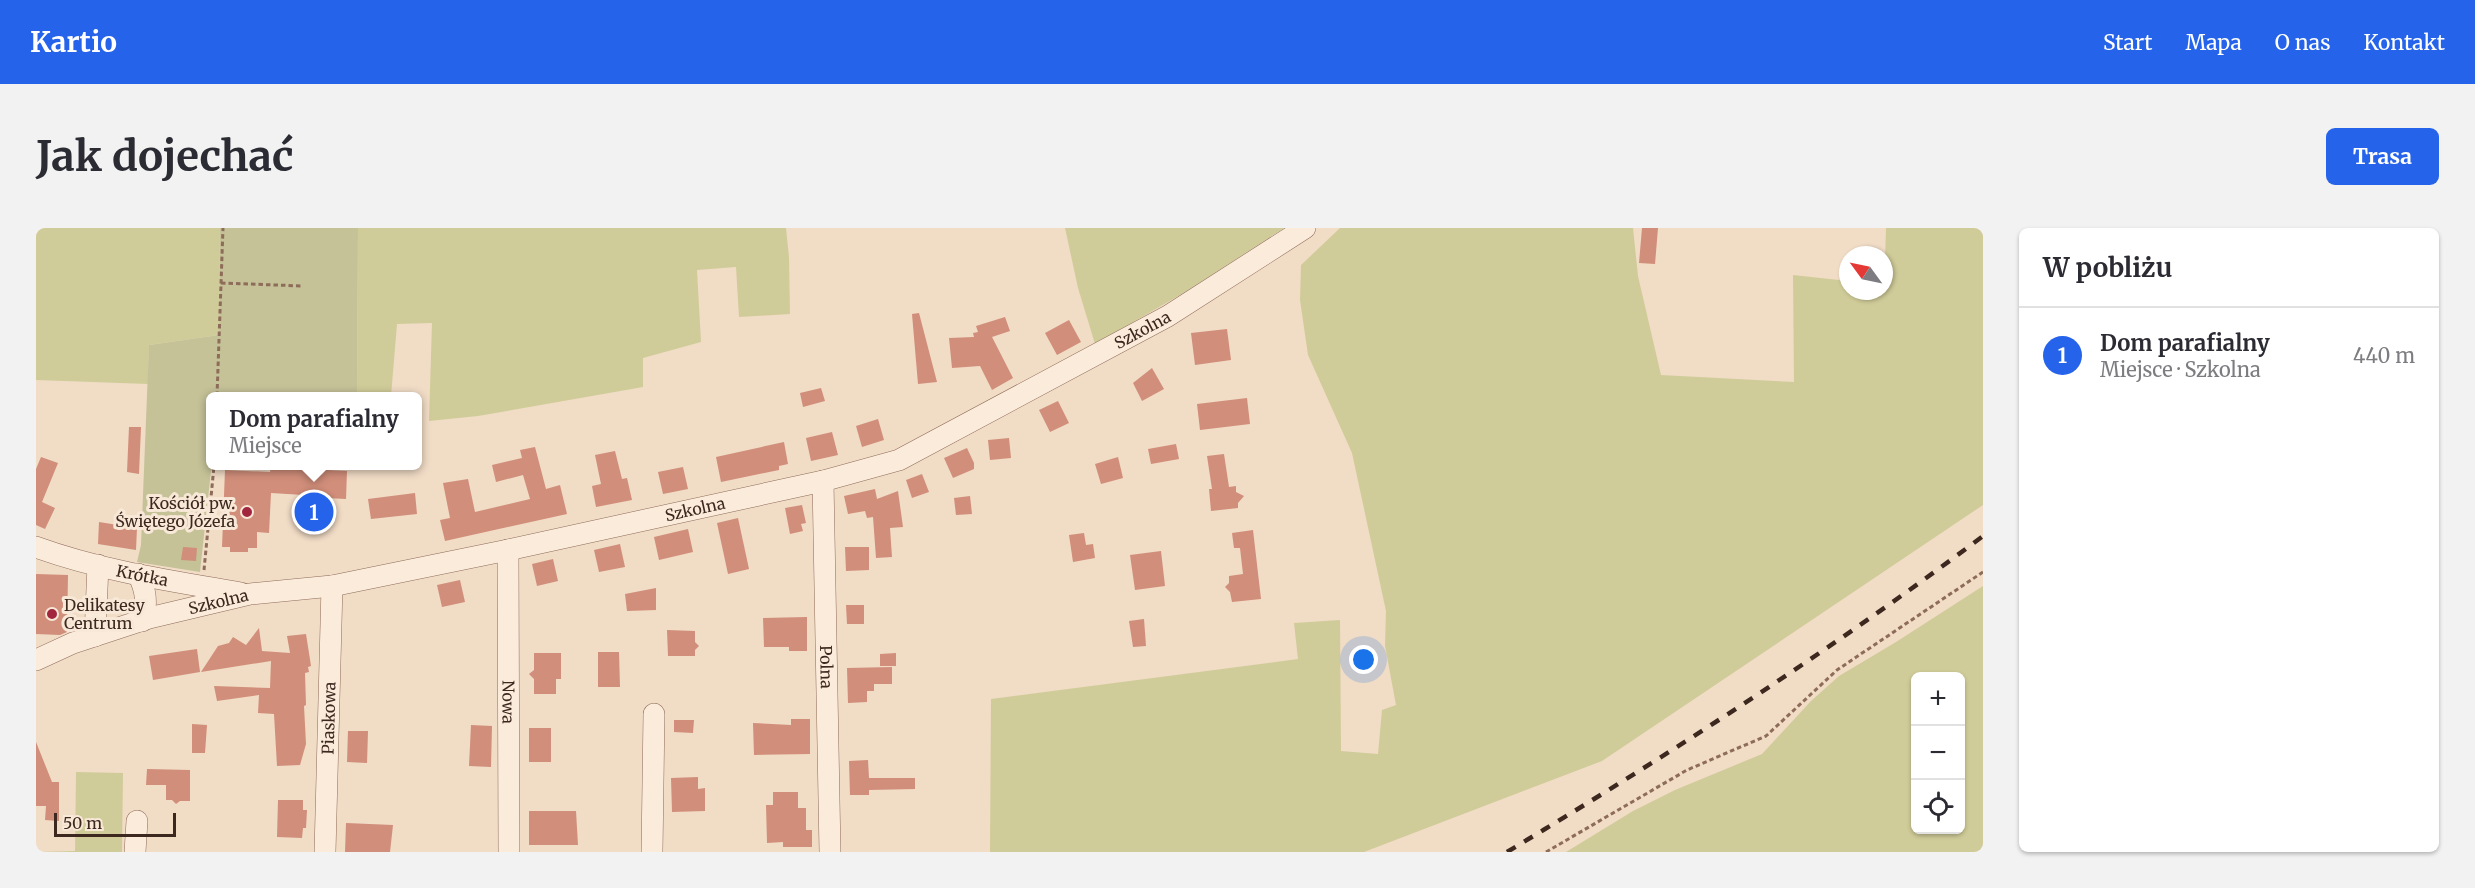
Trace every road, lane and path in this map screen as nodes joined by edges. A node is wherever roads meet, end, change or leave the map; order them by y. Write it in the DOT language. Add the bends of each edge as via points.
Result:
graph roads {
  1 [pos="223,228"];
  2 [pos="1305,228"];
  3 [pos="221,283"];
  4 [pos="303,286"];
  5 [pos="217,392"];
  6 [pos="214,470"];
  7 [pos="823,481"];
  8 [pos="36,547"];
  9 [pos="508,550"];
  10 [pos="98,565"];
  11 [pos="1983,572"];
  12 [pos="138,574"];
  13 [pos="203,586"];
  14 [pos="332,586"];
  15 [pos="250,594"];
  16 [pos="142,621"];
  17 [pos="95,636"];
  18 [pos="36,660"];
  19 [pos="654,714"];
  20 [pos="137,821"];
  21 [pos="135,852"];
  22 [pos="325,852"];
  23 [pos="509,852"];
  24 [pos="652,852"];
  25 [pos="830,852"];
  26 [pos="1546,852"];
  1 -- 3 [label="path"];
  2 -- 7 [label="street, Szkolna" via="1168,316 917,452 877,468"];
  3 -- 4 [label="path"];
  3 -- 5 [label="path"];
  6 -- 13 [label="path"];
  7 -- 9 [label="street, Szkolna"];
  7 -- 25 [label="street, Polna"];
  8 -- 10 [label="street, Krótka"];
  9 -- 14 [label="street, Szkolna"];
  9 -- 23 [label="street, Nowa"];
  10 -- 12 [label="street, Krótka"];
  10 -- 17 [label="street"];
  11 -- 26 [label="path" via="1837,670 1766,736 1687,770"];
  12 -- 13 [label="street, Krótka"];
  12 -- 16 [label="street" via="146,600"];
  13 -- 15 [label="street, Krótka"];
  14 -- 15 [label="street, Szkolna"];
  14 -- 22 [label="street, Piaskowa"];
  15 -- 16 [label="street, Szkolna"];
  16 -- 17 [label="street, Szkolna"];
  17 -- 18 [label="street, Szkolna"];
  19 -- 24 [label="street"];
  20 -- 21 [label="street"];
}
